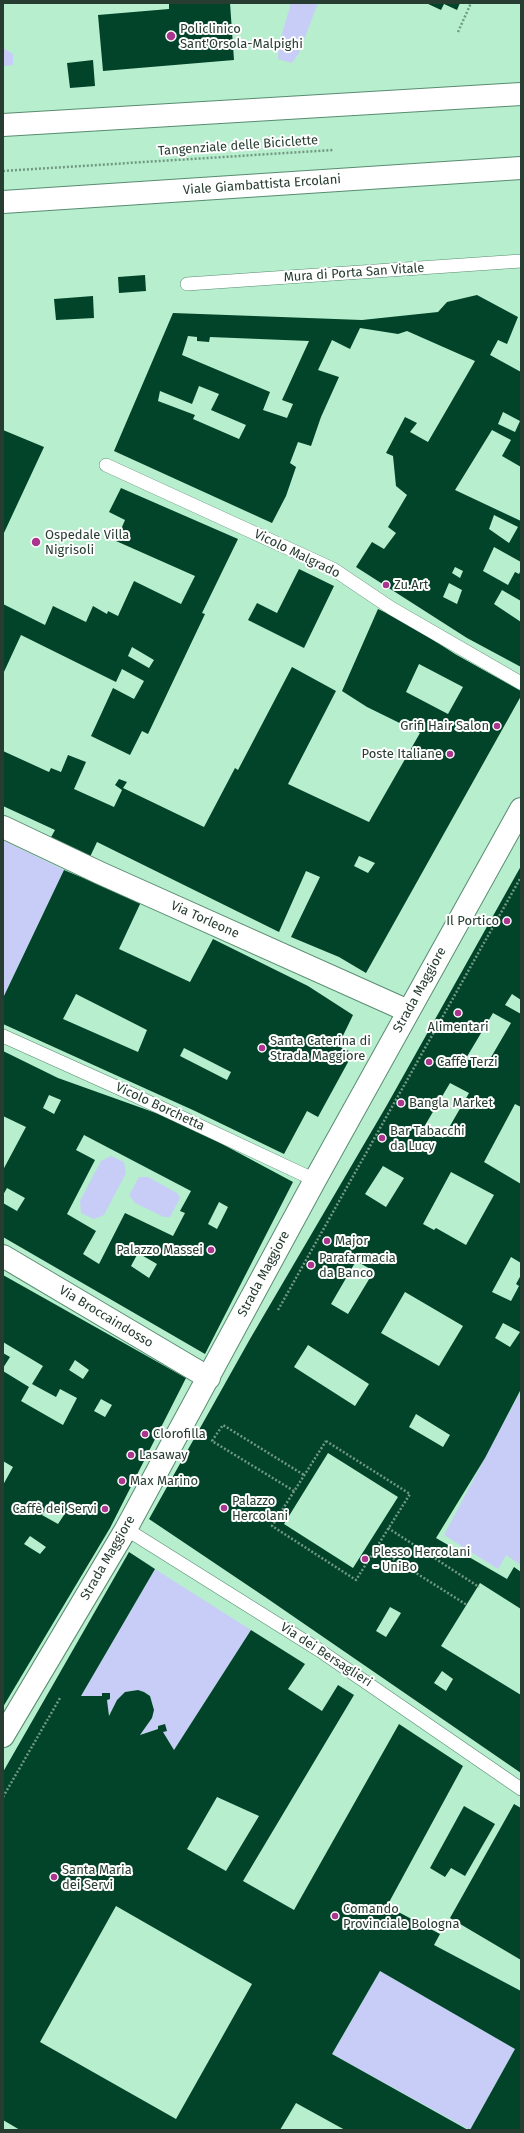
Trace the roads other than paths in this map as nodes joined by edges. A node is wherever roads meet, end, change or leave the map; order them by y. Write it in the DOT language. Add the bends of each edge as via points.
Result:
graph roads {
  1 [pos="521,94"];
  2 [pos="3,125"];
  3 [pos="521,168"];
  4 [pos="3,202"];
  5 [pos="521,261"];
  6 [pos="187,284"];
  7 [pos="106,465"];
  8 [pos="521,683"];
  9 [pos="521,810"];
  10 [pos="3,827"];
  11 [pos="408,1011"];
  12 [pos="3,1036"];
  13 [pos="315,1180"];
  14 [pos="3,1256"];
  15 [pos="209,1378"];
  16 [pos="126,1529"];
  17 [pos="3,1736"];
  18 [pos="521,1790"];
  1 -- 2 [label="street"];
  3 -- 4 [label="street, Viale Giambattista Ercolani"];
  5 -- 6 [label="lane, Mura di Porta San Vitale"];
  7 -- 8 [label="lane, Vicolo Malgrado" via="333,569 391,608"];
  9 -- 11 [label="street, Strada Maggiore"];
  10 -- 11 [label="street, Via Torleone"];
  11 -- 13 [label="street, Strada Maggiore"];
  12 -- 13 [label="lane, Vicolo Borchetta"];
  13 -- 15 [label="street, Strada Maggiore"];
  14 -- 15 [label="street, Via Broccaindosso"];
  15 -- 16 [label="street, Strada Maggiore"];
  16 -- 17 [label="street, Strada Maggiore"];
  16 -- 18 [label="lane, Via dei Bersaglieri" via="319,1650"];
}
